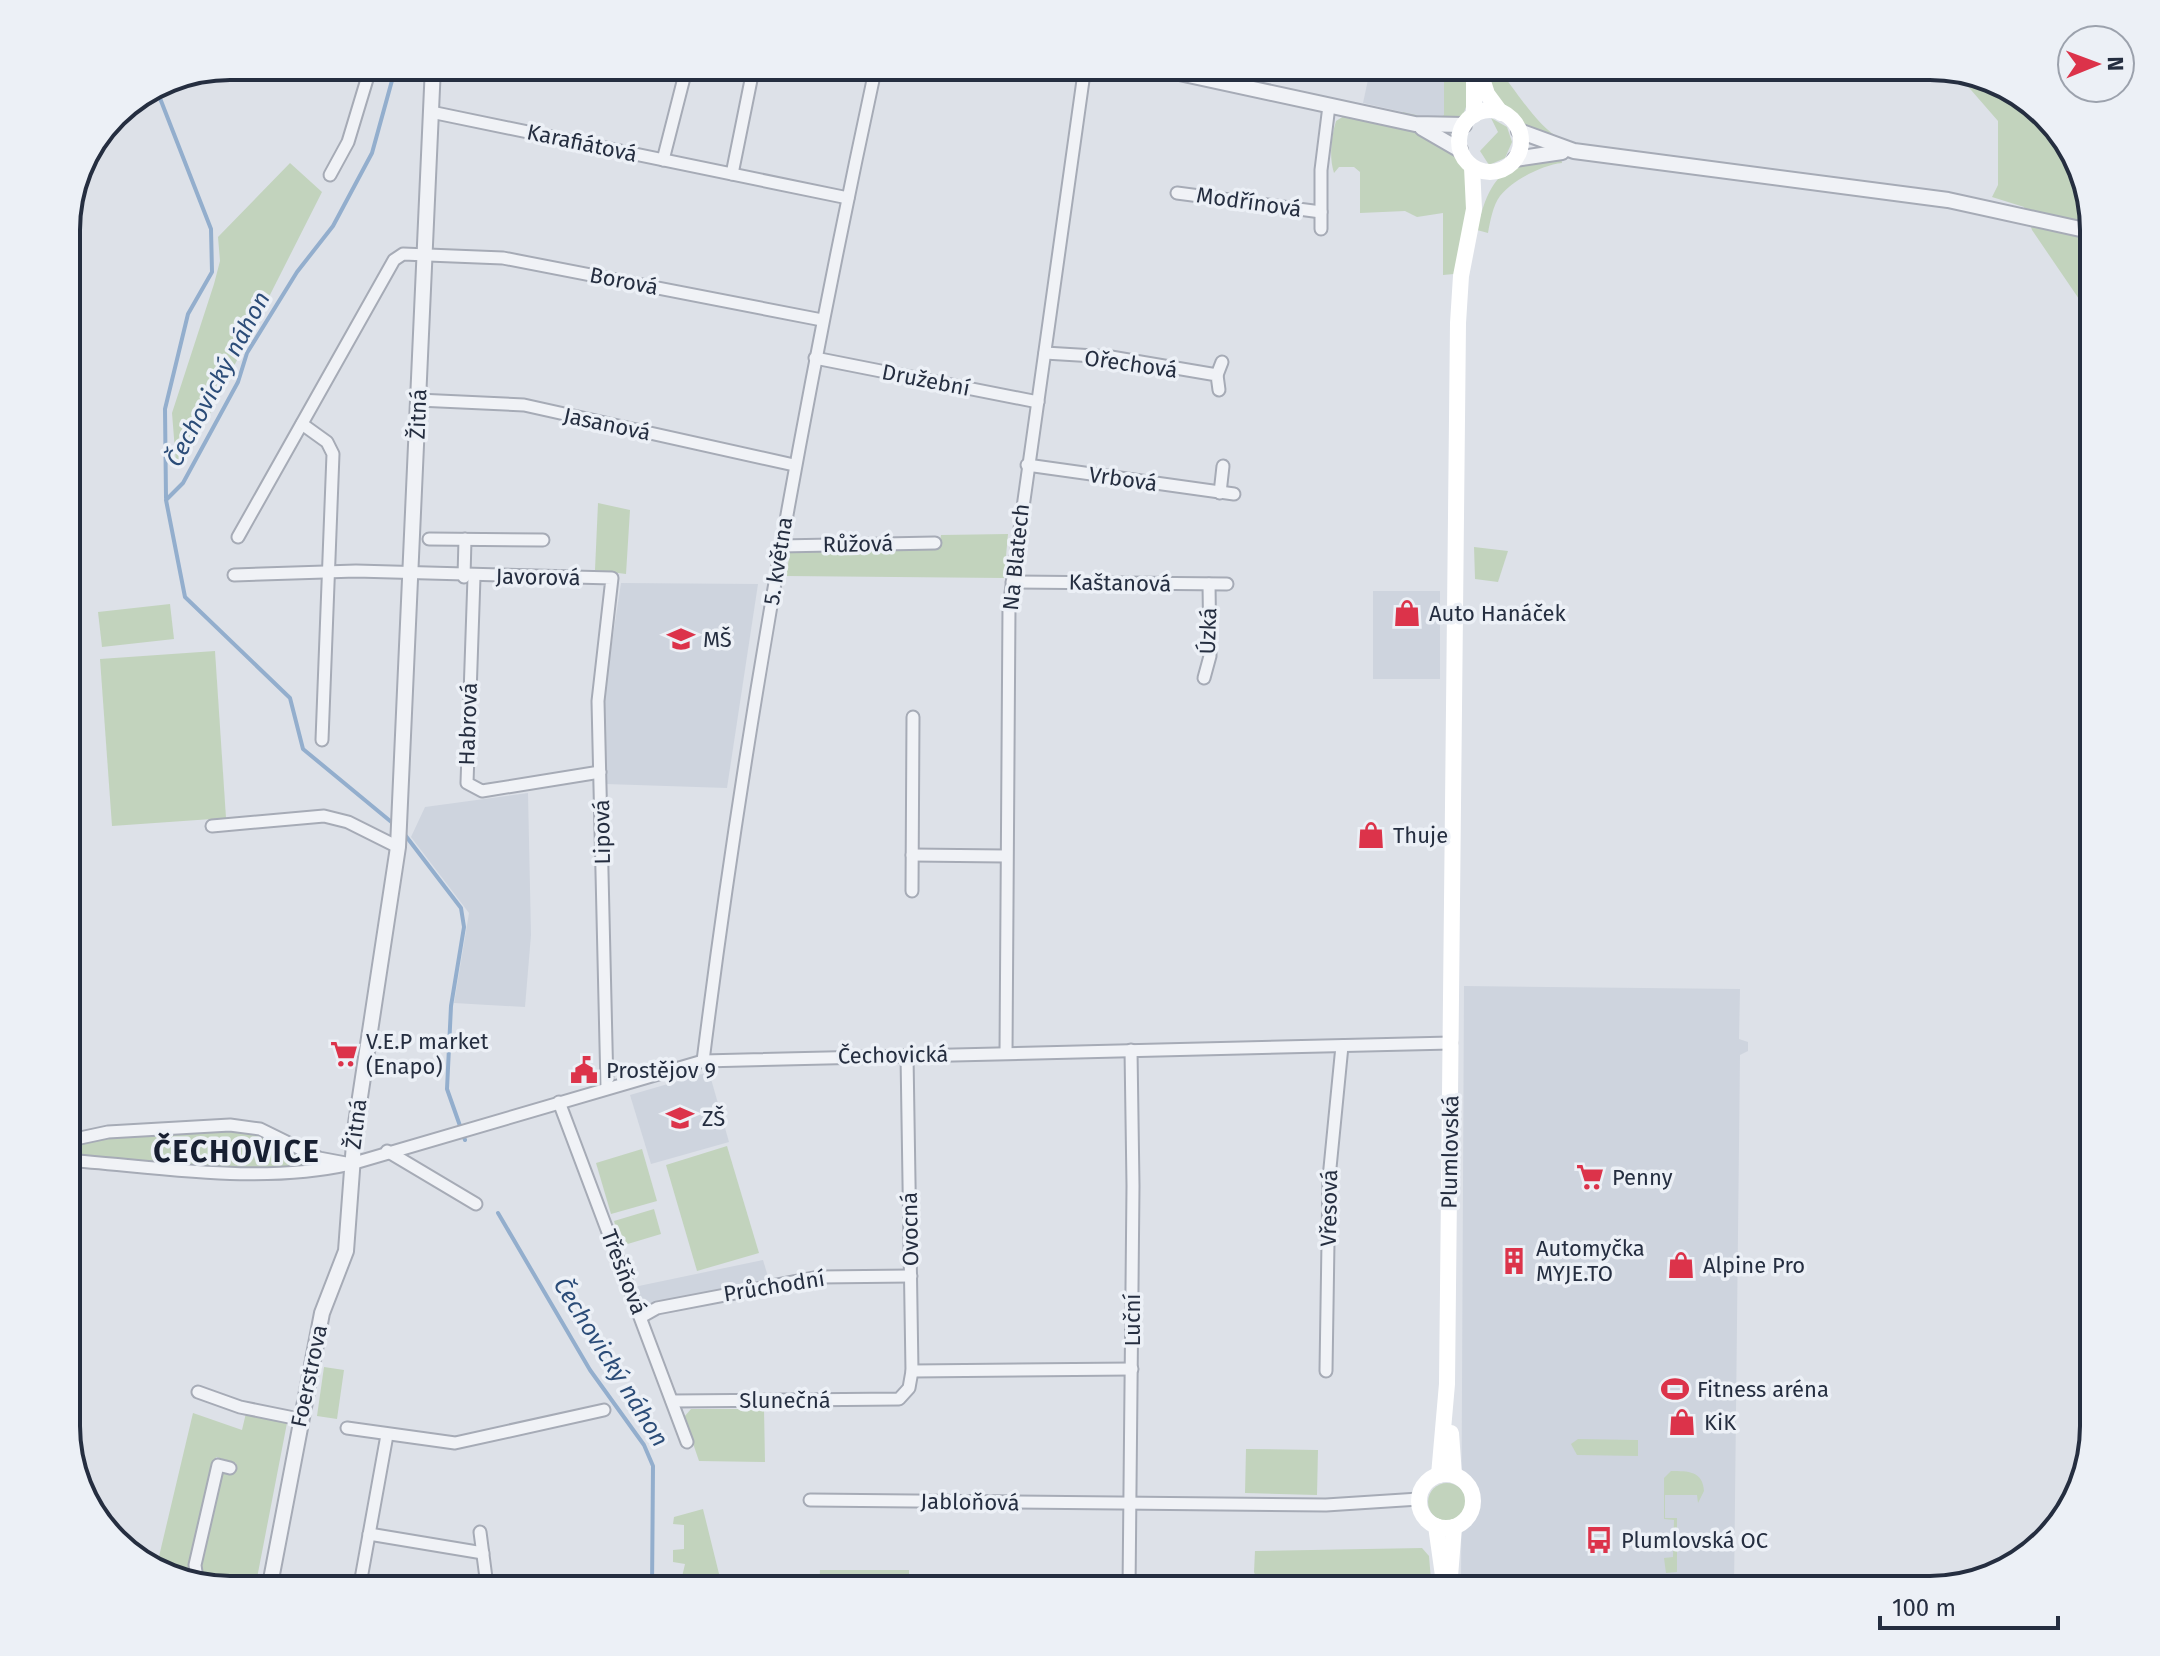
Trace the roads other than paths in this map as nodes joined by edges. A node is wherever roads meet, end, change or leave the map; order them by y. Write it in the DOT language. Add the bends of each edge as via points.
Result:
graph roads {
  1 [pos="367,80"];
  2 [pos="432,80"];
  3 [pos="683,80"];
  4 [pos="751,80"];
  5 [pos="873,80"];
  6 [pos="1083,80"];
  7 [pos="1211,80"];
  8 [pos="1474,80"];
  9 [pos="1482,80"];
  10 [pos="1329,106"];
  11 [pos="431,112"];
  12 [pos="1501,113"];
  13 [pos="1469,120"];
  14 [pos="1415,124"];
  15 [pos="1519,131"];
  16 [pos="1460,150"];
  17 [pos="1574,151"];
  18 [pos="1515,159"];
  19 [pos="663,160"];
  20 [pos="1472,167"];
  21 [pos="1494,172"];
  22 [pos="732,174"];
  23 [pos="330,175"];
  24 [pos="1177,193"];
  25 [pos="848,198"];
  26 [pos="1474,209"];
  27 [pos="1321,212"];
  28 [pos="1321,229"];
  29 [pos="2080,229"];
  30 [pos="424,254"];
  31 [pos="822,320"];
  32 [pos="1045,353"];
  33 [pos="815,358"];
  34 [pos="1222,362"];
  35 [pos="1217,375"];
  36 [pos="1219,390"];
  37 [pos="418,400"];
  38 [pos="1038,402"];
  39 [pos="302,424"];
  40 [pos="794,465"];
  41 [pos="1027,465"];
  42 [pos="1223,466"];
  43 [pos="1220,493"];
  44 [pos="1234,494"];
  45 [pos="238,537"];
  46 [pos="429,539"];
  47 [pos="465,539"];
  48 [pos="543,540"];
  49 [pos="935,543"];
  50 [pos="780,546"];
  51 [pos="328,572"];
  52 [pos="234,575"];
  53 [pos="411,575"];
  54 [pos="469,577"];
  55 [pos="612,578"];
  56 [pos="1012,582"];
  57 [pos="1209,584"];
  58 [pos="1227,584"];
  59 [pos="1204,678"];
  60 [pos="913,717"];
  61 [pos="322,740"];
  62 [pos="600,772"];
  63 [pos="212,826"];
  64 [pos="398,844"];
  65 [pos="912,855"];
  66 [pos="1005,856"];
  67 [pos="912,891"];
  68 [pos="1451,1043"];
  69 [pos="1342,1046"];
  70 [pos="1131,1050"];
  71 [pos="1006,1053"];
  72 [pos="907,1055"];
  73 [pos="703,1061"];
  74 [pos="607,1087"];
  75 [pos="559,1102"];
  76 [pos="80,1138"];
  77 [pos="387,1151"];
  78 [pos="80,1161"];
  79 [pos="351,1164"];
  80 [pos="476,1204"];
  81 [pos="911,1276"];
  82 [pos="641,1317"];
  83 [pos="1132,1369"];
  84 [pos="912,1371"];
  85 [pos="1326,1371"];
  86 [pos="198,1392"];
  87 [pos="899,1399"];
  88 [pos="672,1401"];
  89 [pos="604,1410"];
  90 [pos="299,1419"];
  91 [pos="347,1428"];
  92 [pos="387,1435"];
  93 [pos="687,1442"];
  94 [pos="230,1468"];
  95 [pos="1447,1475"];
  96 [pos="1419,1499"];
  97 [pos="810,1500"];
  98 [pos="1130,1505"];
  99 [pos="1436,1526"];
  100 [pos="1454,1527"];
  101 [pos="480,1532"];
  102 [pos="369,1534"];
  103 [pos="483,1553"];
  104 [pos="196,1572"];
  105 [pos="271,1576"];
  106 [pos="362,1576"];
  107 [pos="488,1576"];
  108 [pos="1129,1576"];
  109 [pos="1445,1576"];
  110 [pos="1449,1576"];
  1 -- 23 [label="street" via="348,142"];
  2 -- 11 [label="street, Žitná"];
  3 -- 19 [label="street"];
  4 -- 22 [label="street"];
  5 -- 25 [label="street, 5. května"];
  6 -- 32 [label="street, Na Blatech"];
  7 -- 10 [label="street"];
  8 -- 13 [label="main road"];
  9 -- 12 [label="main road"];
  10 -- 14 [label="street"];
  10 -- 27 [label="street, Modřínová"];
  11 -- 19 [label="street, Karafiátová"];
  11 -- 30 [label="street, Žitná"];
  12 -- 13 [label="main road" via="1487,111"];
  12 -- 15 [label="main road"];
  13 -- 14 [label="street"];
  13 -- 16 [label="main road"];
  14 -- 16 [label="street"];
  15 -- 17 [label="street"];
  15 -- 18 [label="main road"];
  16 -- 20 [label="main road"];
  17 -- 18 [label="street"];
  17 -- 29 [label="street" via="1948,200"];
  18 -- 21 [label="main road"];
  19 -- 22 [label="street, Karafiátová"];
  20 -- 21 [label="main road"];
  20 -- 26 [label="main road"];
  21 -- 26 [label="main road"];
  22 -- 25 [label="street, Karafiátová"];
  24 -- 27 [label="street, Modřínová"];
  25 -- 31 [label="street, 5. května"];
  26 -- 68 [label="main road, Plumlovská" via="1458,323"];
  27 -- 28 [label="street, Modřínová"];
  30 -- 31 [label="street, Borová" via="503,258"];
  30 -- 37 [label="street, Žitná"];
  30 -- 39 [label="street" via="403,254 394,260"];
  31 -- 33 [label="street, 5. května"];
  32 -- 35 [label="street, Ořechová" via="1111,357"];
  32 -- 38 [label="street, Na Blatech"];
  33 -- 38 [label="street, Družební"];
  33 -- 40 [label="street, 5. května"];
  34 -- 35 [label="street"];
  35 -- 36 [label="street"];
  37 -- 40 [label="street, Jasanová" via="524,405"];
  37 -- 53 [label="street, Žitná"];
  38 -- 41 [label="street, Na Blatech"];
  39 -- 45 [label="street"];
  39 -- 51 [label="street" via="327,442 333,454"];
  40 -- 50 [label="street, 5. května"];
  41 -- 43 [label="street, Vrbová"];
  41 -- 56 [label="street, Na Blatech"];
  42 -- 43 [label="street"];
  43 -- 44 [label="street, Vrbová"];
  46 -- 47 [label="street, Javorová"];
  47 -- 48 [label="street, Javorová"];
  47 -- 54 [label="street, Javorová"];
  49 -- 50 [label="street, Růžová"];
  50 -- 73 [label="street, 5. května"];
  51 -- 52 [label="street"];
  51 -- 53 [label="street"];
  51 -- 61 [label="street"];
  53 -- 54 [label="street, Javorová"];
  53 -- 64 [label="street, Žitná"];
  54 -- 55 [label="street, Javorová"];
  54 -- 62 [label="street, Habrová" via="467,783 482,791"];
  55 -- 62 [label="street, Lipová" via="598,701"];
  56 -- 57 [label="street, Kaštanová"];
  56 -- 66 [label="street, Na Blatech"];
  57 -- 58 [label="street, Kaštanová"];
  57 -- 59 [label="street, Úzká" via="1210,656"];
  60 -- 65 [label="street"];
  62 -- 74 [label="street, Lipová"];
  63 -- 64 [label="street" via="324,816"];
  64 -- 79 [label="street, Žitná"];
  65 -- 66 [label="street"];
  65 -- 67 [label="street"];
  66 -- 71 [label="street, Na Blatech"];
  68 -- 69 [label="street, Čechovická"];
  68 -- 95 [label="main road, Plumlovská"];
  69 -- 70 [label="street, Čechovická"];
  69 -- 85 [label="street, Vřesová" via="1329,1170"];
  70 -- 71 [label="street, Čechovická"];
  70 -- 83 [label="street, Luční"];
  71 -- 72 [label="street, Čechovická"];
  72 -- 73 [label="street, Čechovická"];
  72 -- 81 [label="street, Ovocná"];
  73 -- 74 [label="street, Čechovická"];
  74 -- 75 [label="street, Čechovická"];
  75 -- 77 [label="street, Čechovická"];
  75 -- 82 [label="street, Třešňová"];
  76 -- 79 [label="street" via="230,1125 260,1129 319,1158"];
  77 -- 79 [label="street, Čechovická"];
  77 -- 80 [label="street"];
  78 -- 79 [label="street, Čechovická" via="267,1175"];
  79 -- 90 [label="street, Foerstrova" via="346,1251 322,1313"];
  81 -- 82 [label="street, Průchodní" via="798,1280 657,1308"];
  81 -- 84 [label="street, Ovocná"];
  82 -- 88 [label="street, Třešňová"];
  83 -- 84 [label="street"];
  83 -- 98 [label="street, Luční"];
  84 -- 87 [label="street, Ovocná" via="909,1388"];
  86 -- 90 [label="street"];
  87 -- 88 [label="street, Slunečná"];
  88 -- 93 [label="street, Třešňová"];
  89 -- 92 [label="street" via="455,1443"];
  90 -- 105 [label="street, Foerstrova"];
  91 -- 92 [label="street"];
  92 -- 102 [label="street"];
  94 -- 104 [label="street" via="218,1465"];
  95 -- 96 [label="main road" via="1425,1484"];
  95 -- 100 [label="main road, Plumlovská" via="1468,1486 1473,1500 1468,1517"];
  96 -- 98 [label="street" via="1331,1505"];
  96 -- 99 [label="main road, Plumlovská" via="1423,1516"];
  97 -- 98 [label="street, Jabloňová"];
  98 -- 108 [label="street, Luční"];
  99 -- 100 [label="main road"];
  99 -- 109 [label="main road, Plumlovská"];
  100 -- 110 [label="main road, Plumlovská"];
  101 -- 103 [label="street"];
  102 -- 103 [label="street"];
  102 -- 106 [label="street"];
  103 -- 107 [label="street"];
}
